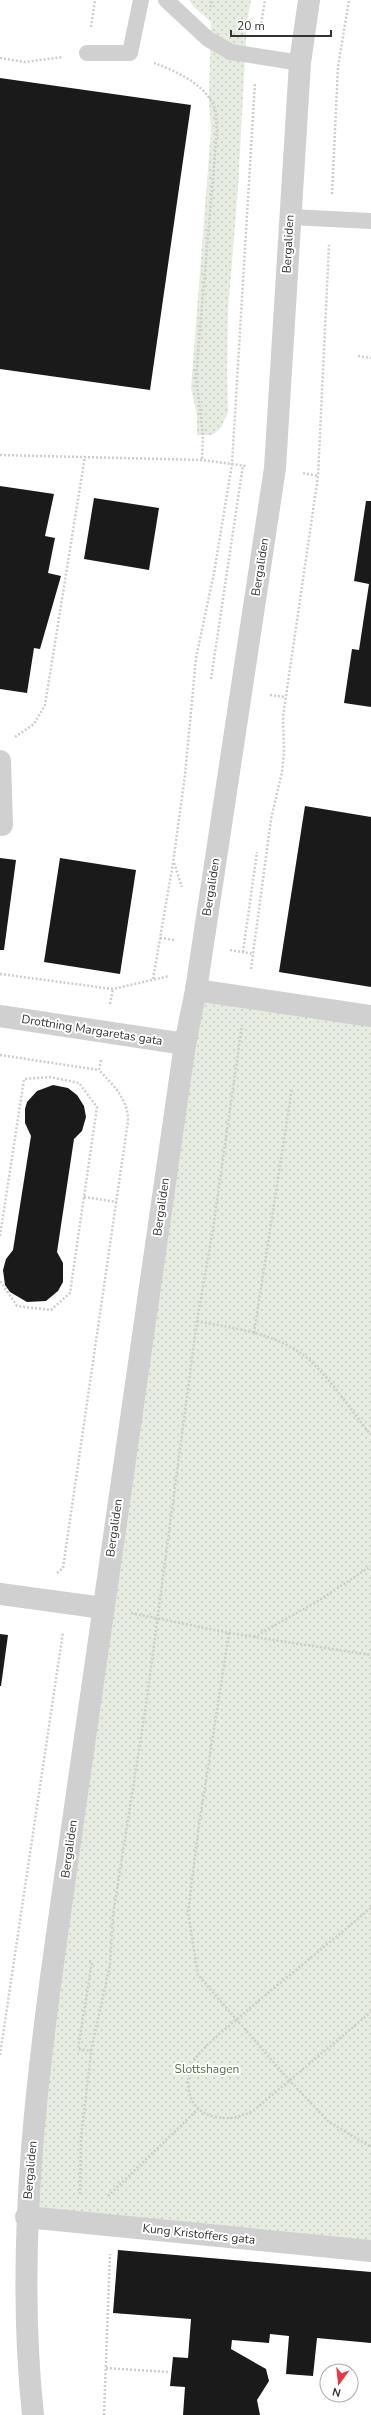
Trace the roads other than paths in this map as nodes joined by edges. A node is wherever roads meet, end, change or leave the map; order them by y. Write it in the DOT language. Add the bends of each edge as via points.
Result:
graph roads {
  1 [pos="140,0"];
  2 [pos="166,0"];
  3 [pos="309,0"];
  4 [pos="87,53"];
  5 [pos="300,63"];
  6 [pos="290,218"];
  7 [pos="371,221"];
  8 [pos="0,761"];
  9 [pos="2,825"];
  10 [pos="196,990"];
  11 [pos="0,1016"];
  12 [pos="371,1016"];
  13 [pos="185,1044"];
  14 [pos="0,1594"];
  15 [pos="103,1608"];
  16 [pos="26,2217"];
  17 [pos="371,2251"];
  18 [pos="33,2415"];
  1 -- 4 [label="lane" via="130,53"];
  2 -- 5 [label="lane" via="208,39 231,52"];
  3 -- 5 [label="street, Bergaliden"];
  5 -- 6 [label="street, Bergaliden"];
  6 -- 7 [label="lane"];
  6 -- 10 [label="street, Bergaliden" via="275,468"];
  8 -- 9 [label="street"];
  10 -- 12 [label="street"];
  10 -- 13 [label="street, Bergaliden"];
  11 -- 13 [label="street, Drottning Margaretas gata"];
  13 -- 15 [label="street, Bergaliden"];
  14 -- 15 [label="street"];
  15 -- 16 [label="street, Bergaliden" via="54,1956"];
  16 -- 17 [label="street, Kung Kristoffers gata"];
  16 -- 18 [label="street, Bergaliden" via="27,2362"];
}
